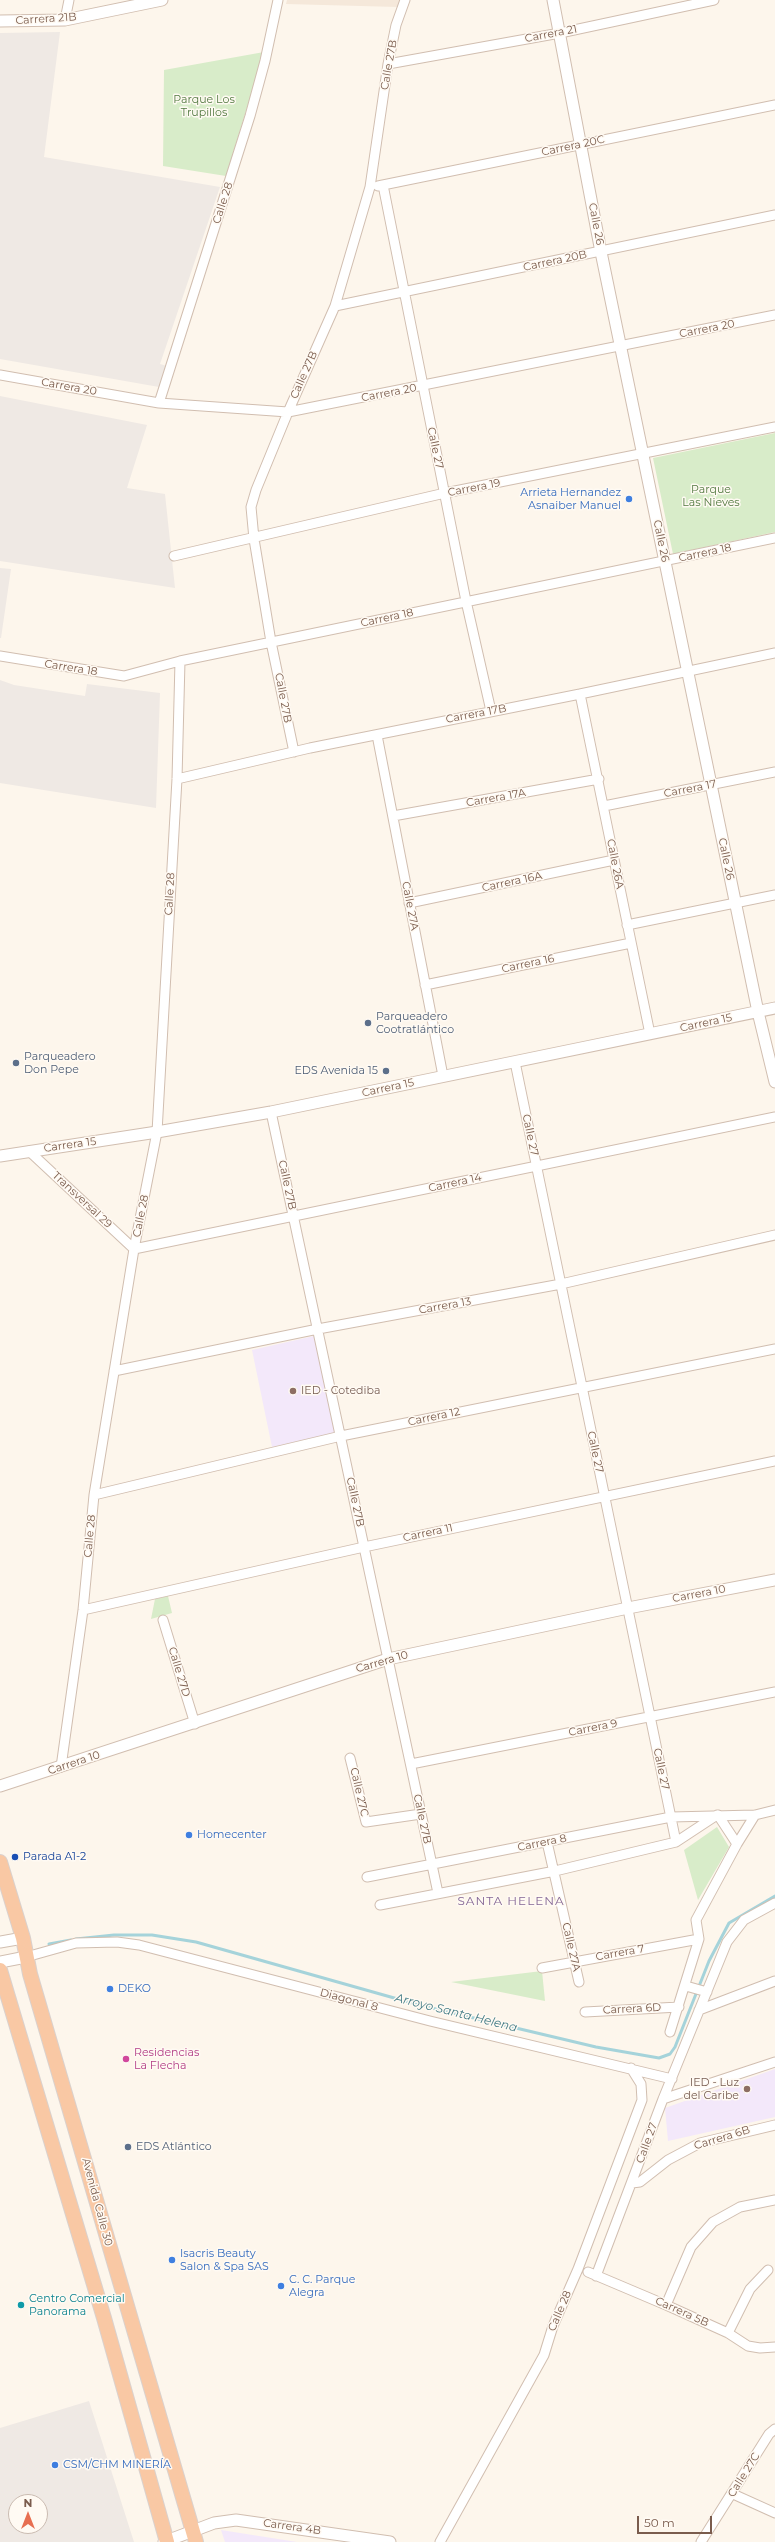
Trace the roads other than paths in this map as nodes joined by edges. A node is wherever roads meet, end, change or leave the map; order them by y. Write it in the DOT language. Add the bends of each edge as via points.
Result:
graph roads {
  1 [pos="68,0"];
  2 [pos="162,0"];
  3 [pos="278,0"];
  4 [pos="405,0"];
  5 [pos="553,0"];
  6 [pos="714,0"];
  7 [pos="65,20"];
  8 [pos="0,21"];
  9 [pos="560,33"];
  10 [pos="388,64"];
  11 [pos="775,105"];
  12 [pos="580,145"];
  13 [pos="382,185"];
  14 [pos="370,187"];
  15 [pos="775,215"];
  16 [pos="601,252"];
  17 [pos="404,293"];
  18 [pos="335,306"];
  19 [pos="775,315"];
  20 [pos="622,346"];
  21 [pos="0,375"];
  22 [pos="423,386"];
  23 [pos="159,403"];
  24 [pos="288,412"];
  25 [pos="775,426"];
  26 [pos="644,455"];
  27 [pos="445,494"];
  28 [pos="775,538"];
  29 [pos="254,539"];
  30 [pos="174,556"];
  31 [pos="666,561"];
  32 [pos="466,601"];
  33 [pos="271,642"];
  34 [pos="775,653"];
  35 [pos="0,656"];
  36 [pos="180,661"];
  37 [pos="688,670"];
  38 [pos="580,694"];
  39 [pos="491,711"];
  40 [pos="377,735"];
  41 [pos="294,752"];
  42 [pos="775,772"];
  43 [pos="177,779"];
  44 [pos="599,779"];
  45 [pos="711,784"];
  46 [pos="604,806"];
  47 [pos="393,816"];
  48 [pos="614,860"];
  49 [pos="775,895"];
  50 [pos="409,903"];
  51 [pos="736,903"];
  52 [pos="627,925"];
  53 [pos="631,943"];
  54 [pos="425,985"];
  55 [pos="775,1008"];
  56 [pos="758,1012"];
  57 [pos="650,1034"];
  58 [pos="515,1062"];
  59 [pos="443,1076"];
  60 [pos="775,1082"];
  61 [pos="271,1112"];
  62 [pos="775,1117"];
  63 [pos="157,1132"];
  64 [pos="30,1151"];
  65 [pos="0,1156"];
  66 [pos="536,1166"];
  67 [pos="293,1216"];
  68 [pos="775,1235"];
  69 [pos="134,1249"];
  70 [pos="561,1284"];
  71 [pos="318,1329"];
  72 [pos="775,1349"];
  73 [pos="114,1371"];
  74 [pos="582,1387"];
  75 [pos="340,1436"];
  76 [pos="775,1461"];
  77 [pos="94,1495"];
  78 [pos="604,1496"];
  79 [pos="364,1547"];
  80 [pos="775,1580"];
  81 [pos="628,1608"];
  82 [pos="83,1610"];
  83 [pos="163,1620"];
  84 [pos="388,1659"];
  85 [pos="775,1692"];
  86 [pos="650,1717"];
  87 [pos="195,1724"];
  88 [pos="350,1758"];
  89 [pos="411,1764"];
  90 [pos="61,1767"];
  91 [pos="0,1786"];
  92 [pos="775,1810"];
  93 [pos="421,1814"];
  94 [pos="718,1814"];
  95 [pos="755,1815"];
  96 [pos="671,1817"];
  97 [pos="547,1842"];
  98 [pos="676,1842"];
  99 [pos="737,1844"];
  100 [pos="0,1862"];
  101 [pos="432,1864"];
  102 [pos="556,1871"];
  103 [pos="367,1877"];
  104 [pos="438,1893"];
  105 [pos="775,1903"];
  106 [pos="380,1905"];
  107 [pos="23,1938"];
  108 [pos="698,1939"];
  109 [pos="0,1942"];
  110 [pos="26,1957"];
  111 [pos="0,1962"];
  112 [pos="575,1962"];
  113 [pos="542,1968"];
  114 [pos="0,1970"];
  115 [pos="579,1982"];
  116 [pos="775,1982"];
  117 [pos="689,1987"];
  118 [pos="704,1991"];
  119 [pos="0,2000"];
  120 [pos="679,2007"];
  121 [pos="12,2008"];
  122 [pos="699,2010"];
  123 [pos="585,2012"];
  124 [pos="670,2032"];
  125 [pos="775,2062"];
  126 [pos="631,2068"];
  127 [pos="672,2078"];
  128 [pos="663,2099"];
  129 [pos="775,2125"];
  130 [pos="623,2179"];
  131 [pos="632,2183"];
  132 [pos="775,2200"];
  133 [pos="768,2270"];
  134 [pos="592,2274"];
  135 [pos="666,2304"];
  136 [pos="728,2333"];
  137 [pos="775,2347"];
  138 [pos="775,2429"];
  139 [pos="733,2494"];
  140 [pos="775,2513"];
  141 [pos="195,2536"];
  142 [pos="166,2542"];
  143 [pos="390,2542"];
  144 [pos="440,2542"];
  145 [pos="701,2542"];
  1 -- 7 [label="street"];
  2 -- 7 [label="street, Carrera 21B"];
  3 -- 23 [label="street, Calle 28" via="250,116"];
  4 -- 10 [label="street, Calle 27B" via="396,25"];
  5 -- 9 [label="street, Calle 26"];
  6 -- 9 [label="street, Carrera 21"];
  7 -- 8 [label="street, Carrera 21B"];
  9 -- 10 [label="street, Carrera 21"];
  9 -- 12 [label="street, Calle 26"];
  10 -- 14 [label="street, Calle 27B"];
  11 -- 12 [label="street, Carrera 20C"];
  12 -- 13 [label="street, Carrera 20C"];
  12 -- 16 [label="street, Calle 26"];
  13 -- 14 [label="street, Carrera 20C"];
  13 -- 17 [label="street, Calle 27"];
  14 -- 18 [label="street, Calle 27B"];
  15 -- 16 [label="street, Carrera 20B"];
  16 -- 17 [label="street, Carrera 20B"];
  16 -- 20 [label="street, Calle 26"];
  17 -- 18 [label="street, Carrera 20B"];
  17 -- 22 [label="street, Calle 27"];
  18 -- 24 [label="street, Calle 27B"];
  19 -- 20 [label="street, Carrera 20"];
  20 -- 22 [label="street, Carrera 20"];
  20 -- 26 [label="street, Calle 26"];
  21 -- 23 [label="street, Carrera 20"];
  22 -- 24 [label="street, Carrera 20"];
  22 -- 27 [label="street, Calle 27"];
  23 -- 24 [label="street, Carrera 20"];
  24 -- 29 [label="street, Calle 27B" via="251,507"];
  25 -- 26 [label="street, Carrera 19"];
  26 -- 27 [label="street, Carrera 19"];
  26 -- 31 [label="street, Calle 26"];
  27 -- 29 [label="street, Carrera 19"];
  27 -- 32 [label="street, Calle 27"];
  28 -- 31 [label="street, Carrera 18"];
  29 -- 30 [label="street, Carrera 19"];
  29 -- 33 [label="street, Calle 27B"];
  31 -- 32 [label="street, Carrera 18"];
  31 -- 37 [label="street, Calle 26"];
  32 -- 33 [label="street, Carrera 18"];
  32 -- 39 [label="street, Calle 27"];
  33 -- 36 [label="street, Carrera 18"];
  33 -- 41 [label="street, Calle 27B"];
  34 -- 37 [label="street, Carrera 17B"];
  35 -- 36 [label="street, Carrera 18" via="124,676"];
  36 -- 43 [label="street, Calle 28"];
  37 -- 38 [label="street, Carrera 17B"];
  37 -- 45 [label="street, Calle 26"];
  38 -- 39 [label="street, Carrera 17B"];
  38 -- 44 [label="street, Calle 26A"];
  39 -- 40 [label="street, Carrera 17B"];
  40 -- 41 [label="street, Carrera 17B"];
  40 -- 47 [label="street, Calle 27A"];
  41 -- 43 [label="street, Carrera 17B"];
  42 -- 45 [label="street, Carrera 17"];
  43 -- 63 [label="street, Calle 28"];
  44 -- 46 [label="street, Calle 26A"];
  44 -- 47 [label="street, Carrera 17A"];
  45 -- 46 [label="street, Carrera 17"];
  45 -- 51 [label="street, Calle 26"];
  46 -- 48 [label="street, Calle 26A"];
  47 -- 50 [label="street, Calle 27A"];
  48 -- 50 [label="street, Carrera 16A"];
  48 -- 52 [label="street, Calle 26A"];
  49 -- 51 [label="street"];
  50 -- 54 [label="street, Calle 27A"];
  51 -- 52 [label="street"];
  51 -- 56 [label="street, Calle 26"];
  52 -- 53 [label="street, Calle 26A"];
  53 -- 54 [label="street, Carrera 16"];
  53 -- 57 [label="street, Calle 26A"];
  54 -- 59 [label="street, Calle 27A"];
  55 -- 56 [label="street, Carrera 15"];
  56 -- 57 [label="street, Carrera 15"];
  56 -- 60 [label="street, Calle 26"];
  57 -- 58 [label="street, Carrera 15"];
  58 -- 59 [label="street, Carrera 15"];
  58 -- 66 [label="street, Calle 27"];
  59 -- 61 [label="street, Carrera 15"];
  61 -- 63 [label="street, Carrera 15"];
  61 -- 67 [label="street, Calle 27B"];
  62 -- 66 [label="street, Carrera 14"];
  63 -- 64 [label="street, Carrera 15"];
  63 -- 69 [label="street, Calle 28"];
  64 -- 65 [label="street, Carrera 15"];
  64 -- 69 [label="street, Transversal 29"];
  66 -- 67 [label="street, Carrera 14"];
  66 -- 70 [label="street, Calle 27"];
  67 -- 69 [label="street, Carrera 14"];
  67 -- 71 [label="street, Calle 27B"];
  68 -- 70 [label="street, Carrera 13"];
  69 -- 73 [label="street, Calle 28"];
  70 -- 71 [label="street, Carrera 13"];
  70 -- 74 [label="street, Calle 27"];
  71 -- 73 [label="street, Carrera 13"];
  71 -- 75 [label="street, Calle 27B"];
  72 -- 74 [label="street, Carrera 12"];
  73 -- 77 [label="street, Calle 28"];
  74 -- 75 [label="street, Carrera 12"];
  74 -- 78 [label="street, Calle 27"];
  75 -- 77 [label="street, Carrera 12"];
  75 -- 79 [label="street, Calle 27B"];
  76 -- 78 [label="street, Carrera 11"];
  77 -- 82 [label="street, Calle 28"];
  78 -- 79 [label="street, Carrera 11"];
  78 -- 81 [label="street, Calle 27"];
  79 -- 82 [label="street, Carrera 11"];
  79 -- 84 [label="street, Calle 27B"];
  80 -- 81 [label="street, Carrera 10"];
  81 -- 84 [label="street, Carrera 10"];
  81 -- 86 [label="street, Calle 27"];
  82 -- 90 [label="street, Calle 28"];
  83 -- 87 [label="street, Calle 27D"];
  84 -- 87 [label="street, Carrera 10"];
  84 -- 89 [label="street, Calle 27B"];
  85 -- 86 [label="street, Carrera 9"];
  86 -- 89 [label="street, Carrera 9"];
  86 -- 96 [label="street, Calle 27"];
  87 -- 90 [label="street, Carrera 10"];
  88 -- 93 [label="street, Calle 27C" via="364,1820 369,1823"];
  89 -- 93 [label="street, Calle 27B"];
  90 -- 91 [label="street, Carrera 10"];
  92 -- 95 [label="street, Carrera 8"];
  93 -- 101 [label="street, Calle 27B"];
  94 -- 95 [label="street, Carrera 8"];
  94 -- 96 [label="street, Carrera 8"];
  94 -- 98 [label="street"];
  94 -- 99 [label="street"];
  95 -- 99 [label="street"];
  96 -- 97 [label="street, Carrera 8"];
  96 -- 98 [label="street, Calle 27"];
  97 -- 101 [label="street, Carrera 8"];
  97 -- 102 [label="street, Calle 27A"];
  98 -- 102 [label="street"];
  99 -- 108 [label="street" via="696,1920"];
  100 -- 107 [label="highway, Avenida Calle 30"];
  101 -- 103 [label="street, Carrera 8"];
  101 -- 104 [label="street, Calle 27B"];
  102 -- 104 [label="street"];
  102 -- 112 [label="street, Calle 27A"];
  104 -- 106 [label="street"];
  105 -- 118 [label="street" via="744,1920 734,1930"];
  107 -- 109 [label="street"];
  107 -- 110 [label="highway, Avenida Calle 30"];
  108 -- 112 [label="street, Carrera 7"];
  108 -- 117 [label="street"];
  110 -- 111 [label="street"];
  110 -- 126 [label="street, Diagonal 8" via="76,1943 117,1942 139,1945 430,2021"];
  110 -- 141 [label="highway, Avenida Calle 30"];
  112 -- 113 [label="street, Carrera 7"];
  112 -- 115 [label="street, Calle 27A"];
  114 -- 121 [label="highway"];
  116 -- 122 [label="street"];
  117 -- 118 [label="street"];
  117 -- 120 [label="street"];
  118 -- 122 [label="street"];
  119 -- 121 [label="highway"];
  120 -- 123 [label="street, Carrera 6D"];
  120 -- 124 [label="street"];
  121 -- 142 [label="highway" via="100,2303"];
  122 -- 127 [label="street, Calle 27"];
  125 -- 128 [label="street"];
  126 -- 127 [label="street, Diagonal 8"];
  126 -- 144 [label="street, Calle 28" via="641,2084 642,2100 578,2269 553,2326 544,2355"];
  127 -- 128 [label="street, Calle 27"];
  128 -- 131 [label="street, Calle 27"];
  129 -- 131 [label="street, Carrera 6B" via="700,2143 668,2160 640,2182"];
  130 -- 131 [label="street"];
  131 -- 134 [label="street, Calle 27"];
  132 -- 135 [label="street" via="740,2207 713,2222 691,2247"];
  133 -- 136 [label="street" via="750,2289"];
  134 -- 135 [label="street, Carrera 5B"];
  135 -- 136 [label="street, Carrera 5B"];
  136 -- 137 [label="street, Carrera 5B" via="748,2346"];
  138 -- 139 [label="street, Calle 27C" via="769,2434"];
  139 -- 140 [label="street"];
  139 -- 145 [label="street, Calle 27C"];
  141 -- 142 [label="street"];
  141 -- 143 [label="street, Carrera 4B" via="214,2523 236,2520"];
}
